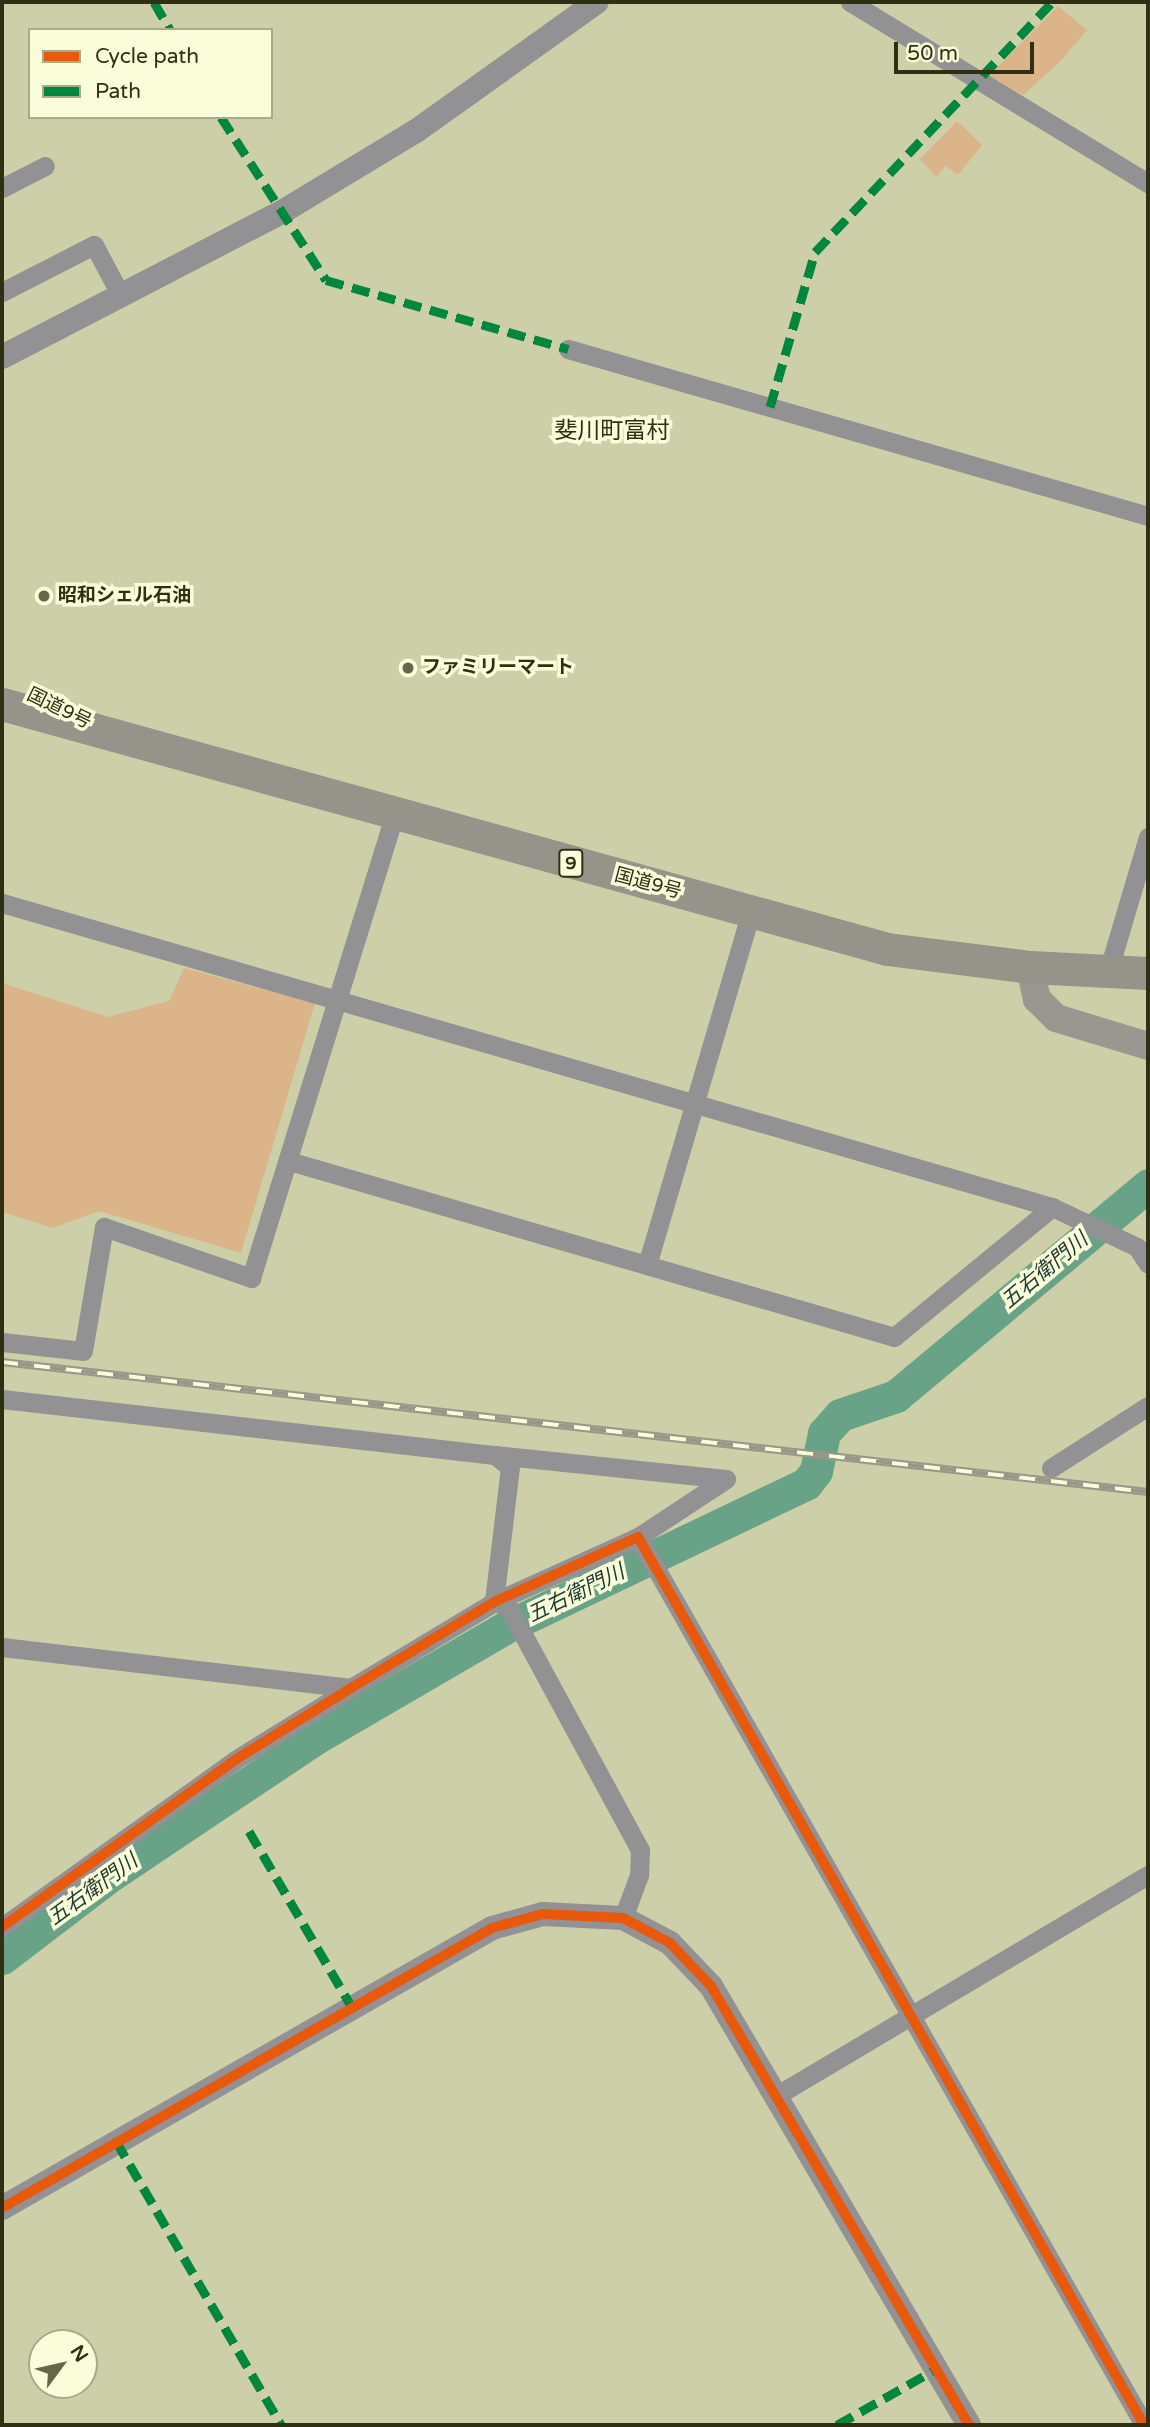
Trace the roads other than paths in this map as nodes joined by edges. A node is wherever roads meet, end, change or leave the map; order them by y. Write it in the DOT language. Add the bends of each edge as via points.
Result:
graph roads {
  1 [pos="597,2"];
  2 [pos="850,2"];
  3 [pos="45,166"];
  4 [pos="1148,183"];
  5 [pos="2,188"];
  6 [pos="2,292"];
  7 [pos="121,296"];
  8 [pos="568,349"];
  9 [pos="2,357"];
  10 [pos="1148,516"];
  11 [pos="2,682"];
  12 [pos="2,704"];
  13 [pos="115,737"];
  14 [pos="394,816"];
  15 [pos="1148,836"];
  16 [pos="2,903"];
  17 [pos="751,912"];
  18 [pos="1030,967"];
  19 [pos="1108,972"];
  20 [pos="1148,973"];
  21 [pos="340,1002"];
  22 [pos="1148,1046"];
  23 [pos="693,1100"];
  24 [pos="289,1161"];
  25 [pos="1052,1207"];
  26 [pos="1148,1264"];
  27 [pos="647,1265"];
  28 [pos="2,1342"];
  29 [pos="2,1399"];
  30 [pos="1148,1406"];
  31 [pos="495,1455"];
  32 [pos="1051,1468"];
  33 [pos="638,1536"];
  34 [pos="495,1602"];
  35 [pos="2,1647"];
  36 [pos="351,1688"];
  37 [pos="1148,1875"];
  38 [pos="623,1918"];
  39 [pos="2,1927"];
  40 [pos="909,2017"];
  41 [pos="779,2094"];
  42 [pos="2,2208"];
  43 [pos="969,2425"];
  44 [pos="1144,2425"];
  1 -- 7 [label="street" via="416,131 282,212"];
  2 -- 4 [label="street"];
  3 -- 5 [label="street"];
  6 -- 7 [label="street" via="94,245"];
  7 -- 9 [label="street"];
  8 -- 10 [label="street"];
  11 -- 13 [label="highway, 国道9号 / 9"];
  12 -- 13 [label="highway, 国道9号 / 9"];
  13 -- 14 [label="highway, 国道9号 / 9"];
  14 -- 17 [label="highway, 国道9号 / 9"];
  14 -- 21 [label="street"];
  15 -- 19 [label="street"];
  16 -- 21 [label="street"];
  17 -- 18 [label="highway, 国道9号 / 9" via="887,949"];
  17 -- 23 [label="street"];
  18 -- 19 [label="highway, 国道9号 / 9"];
  18 -- 22 [label="main road" via="1037,999 1056,1018"];
  19 -- 20 [label="highway, 国道9号 / 9"];
  21 -- 23 [label="street"];
  21 -- 24 [label="street"];
  23 -- 25 [label="street"];
  23 -- 27 [label="street"];
  24 -- 27 [label="street"];
  24 -- 28 [label="street" via="250,1278 104,1227 83,1351"];
  25 -- 26 [label="street" via="1137,1247"];
  25 -- 27 [label="street" via="894,1337"];
  29 -- 31 [label="street"];
  30 -- 32 [label="street"];
  31 -- 33 [label="street" via="726,1479"];
  31 -- 34 [label="street" via="510,1467"];
  33 -- 34 [label="street"];
  33 -- 40 [label="street"];
  34 -- 36 [label="street"];
  34 -- 38 [label="street" via="507,1605 640,1850 639,1875"];
  35 -- 36 [label="street"];
  36 -- 39 [label="street" via="235,1760"];
  37 -- 40 [label="street"];
  38 -- 41 [label="street" via="670,1943 711,1986"];
  38 -- 42 [label="street" via="585,1911 543,1914 492,1928"];
  40 -- 41 [label="street"];
  40 -- 44 [label="street"];
  41 -- 43 [label="street"];
}
